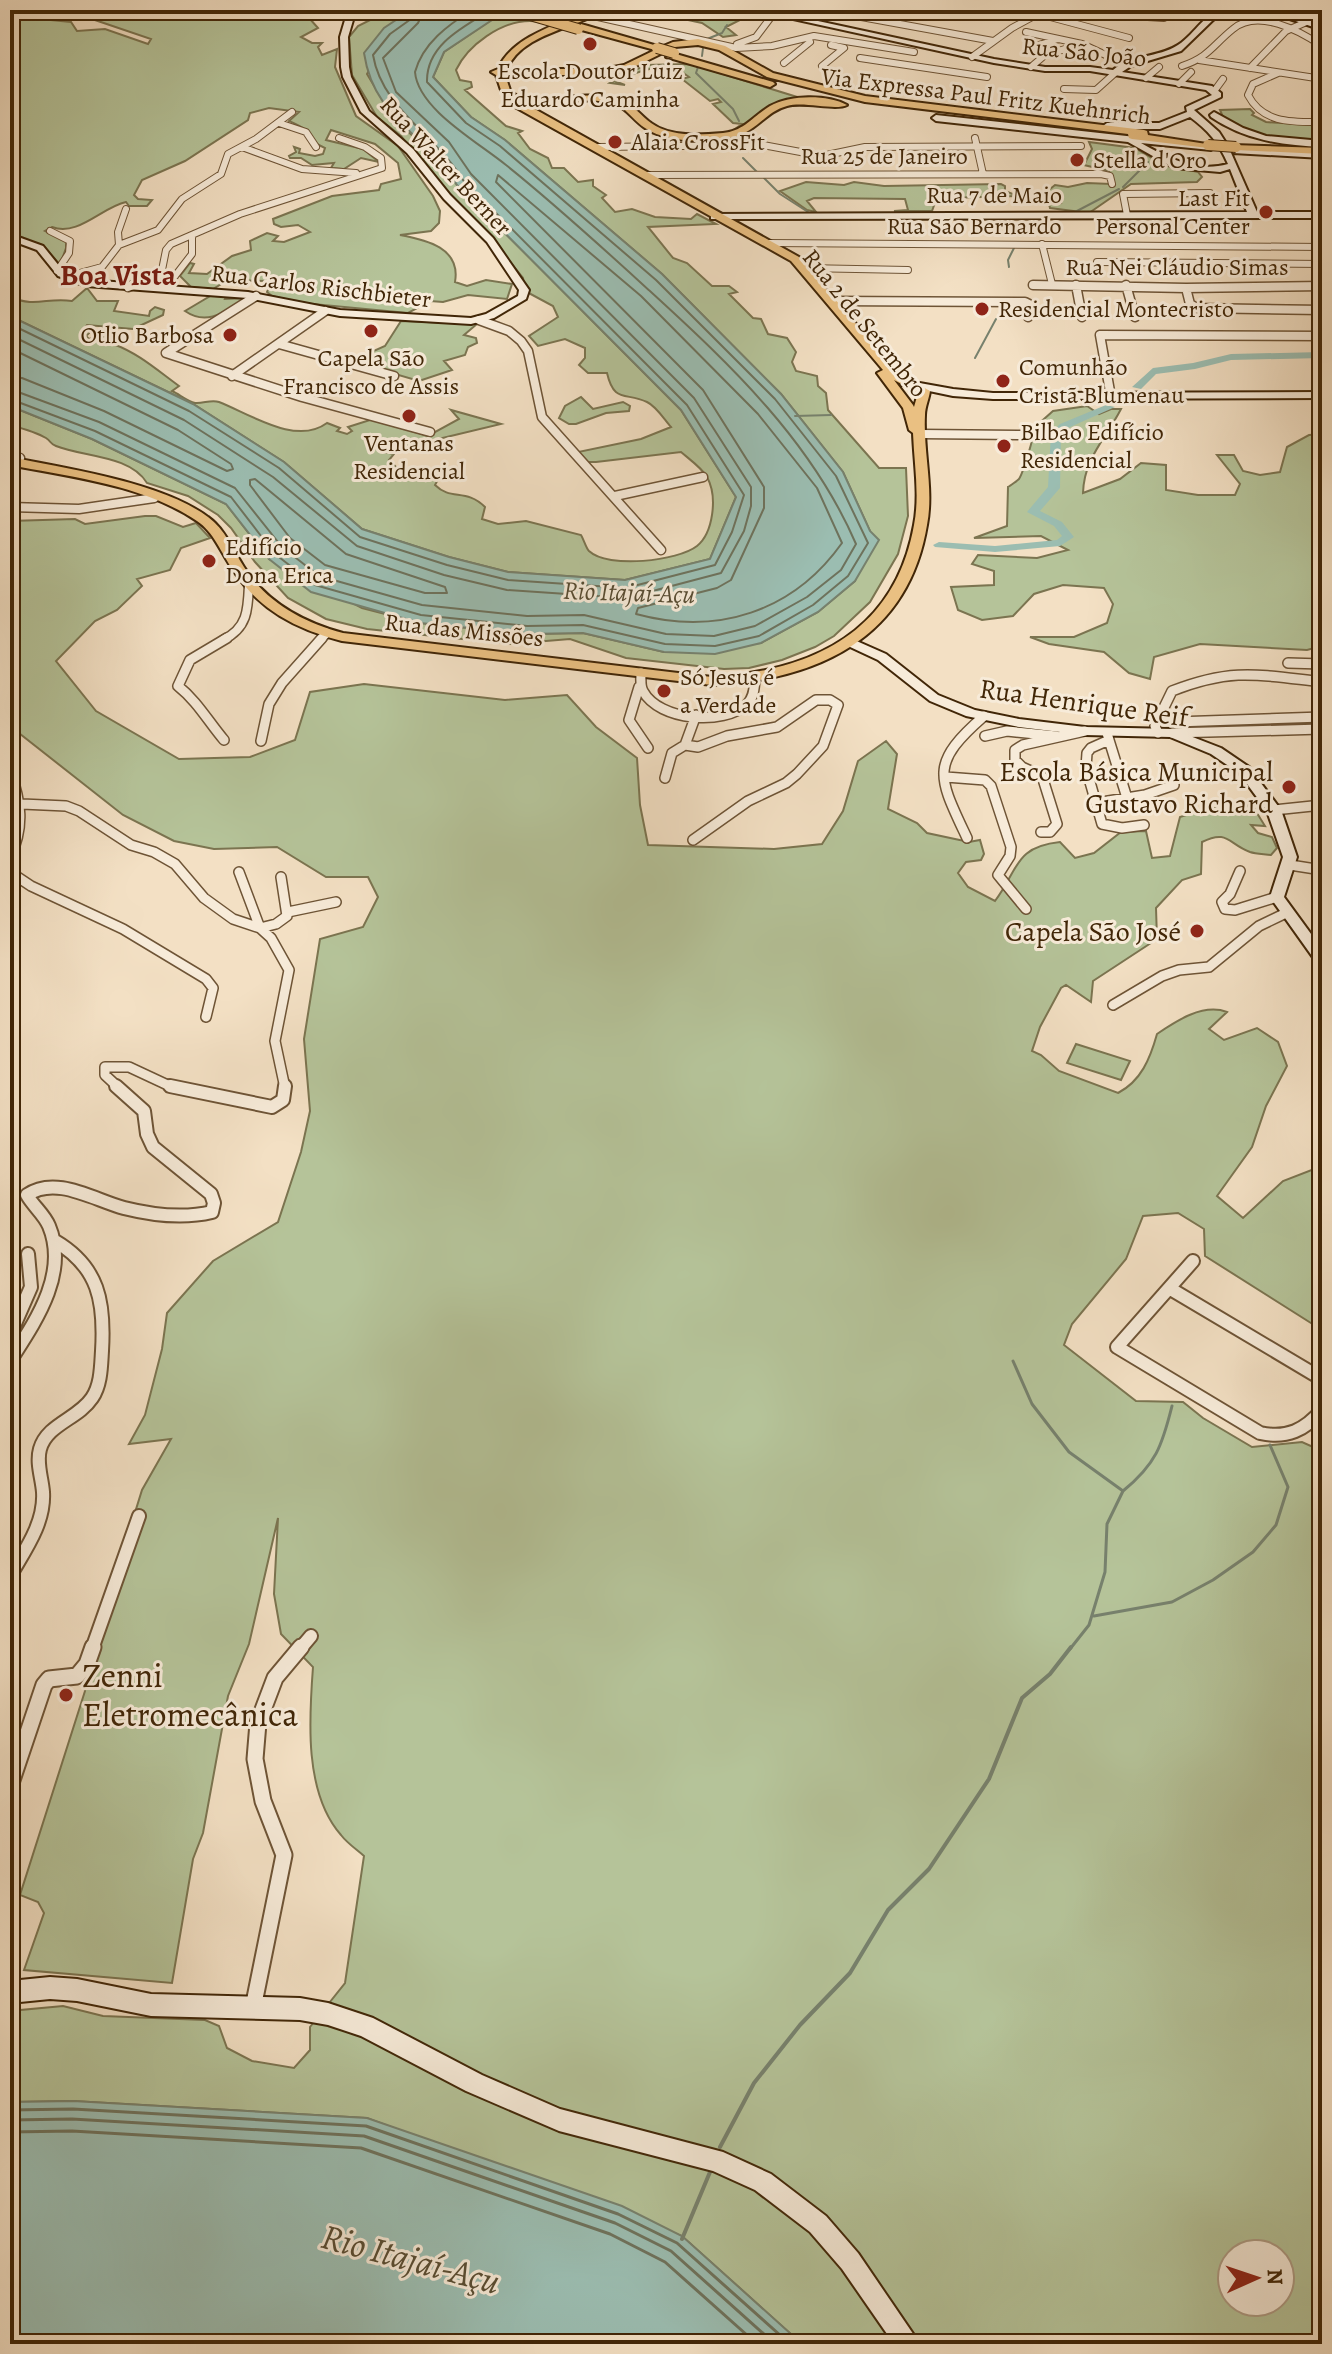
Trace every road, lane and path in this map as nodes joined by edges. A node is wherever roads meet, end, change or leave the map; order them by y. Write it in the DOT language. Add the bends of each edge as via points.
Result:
graph roads {
  1 [pos="352,10"];
  2 [pos="513,10"];
  3 [pos="522,10"];
  4 [pos="600,10"];
  5 [pos="756,10"];
  6 [pos="935,10"];
  7 [pos="1109,10"];
  8 [pos="1168,10"];
  9 [pos="1225,10"];
  10 [pos="1267,10"];
  11 [pos="591,12"];
  12 [pos="1043,12"];
  13 [pos="774,13"];
  14 [pos="1128,13"];
  15 [pos="845,14"];
  16 [pos="1322,15"];
  17 [pos="975,16"];
  18 [pos="1094,18"];
  19 [pos="1305,21"];
  20 [pos="1077,24"];
  21 [pos="580,28"];
  22 [pos="1322,28"];
  23 [pos="1289,29"];
  24 [pos="1026,32"];
  25 [pos="1059,38"];
  26 [pos="1129,38"];
  27 [pos="799,40"];
  28 [pos="621,41"];
  29 [pos="993,41"];
  30 [pos="810,42"];
  31 [pos="1082,44"];
  32 [pos="1039,45"];
  33 [pos="725,46"];
  34 [pos="1322,46"];
  35 [pos="655,49"];
  36 [pos="914,52"];
  37 [pos="1055,52"];
  38 [pos="1045,55"];
  39 [pos="972,57"];
  40 [pos="860,58"];
  41 [pos="875,60"];
  42 [pos="1199,60"];
  43 [pos="994,61"];
  44 [pos="703,63"];
  45 [pos="784,63"];
  46 [pos="638,64"];
  47 [pos="1125,64"];
  48 [pos="822,66"];
  49 [pos="1182,66"];
  50 [pos="1031,67"];
  51 [pos="1159,67"];
  52 [pos="1250,68"];
  53 [pos="499,72"];
  54 [pos="567,72"];
  55 [pos="586,72"];
  56 [pos="1191,72"];
  57 [pos="867,73"];
  58 [pos="1115,73"];
  59 [pos="1278,73"];
  60 [pos="767,78"];
  61 [pos="1146,78"];
  62 [pos="1223,79"];
  63 [pos="1322,79"];
  64 [pos="1179,84"];
  65 [pos="606,86"];
  66 [pos="1064,89"];
  67 [pos="1216,92"];
  68 [pos="559,94"];
  69 [pos="1322,97"];
  70 [pos="508,98"];
  71 [pos="594,99"];
  72 [pos="543,102"];
  73 [pos="829,103"];
  74 [pos="521,105"];
  75 [pos="1322,105"];
  76 [pos="292,112"];
  77 [pos="973,112"];
  78 [pos="1193,112"];
  79 [pos="938,115"];
  80 [pos="541,117"];
  81 [pos="1213,117"];
  82 [pos="988,120"];
  83 [pos="1322,122"];
  84 [pos="279,123"];
  85 [pos="1095,125"];
  86 [pos="1077,130"];
  87 [pos="1144,133"];
  88 [pos="339,138"];
  89 [pos="975,138"];
  90 [pos="1123,139"];
  91 [pos="1179,145"];
  92 [pos="1081,146"];
  93 [pos="242,147"];
  94 [pos="316,147"];
  95 [pos="599,147"];
  96 [pos="977,147"];
  97 [pos="1208,150"];
  98 [pos="1321,152"];
  99 [pos="1231,157"];
  100 [pos="1213,169"];
  101 [pos="377,171"];
  102 [pos="1322,172"];
  103 [pos="983,174"];
  104 [pos="648,175"];
  105 [pos="1112,184"];
  106 [pos="1210,193"];
  107 [pos="126,209"];
  108 [pos="1127,215"];
  109 [pos="1253,215"];
  110 [pos="1322,215"];
  111 [pos="718,216"];
  112 [pos="50,231"];
  113 [pos="10,237"];
  114 [pos="192,237"];
  115 [pos="769,243"];
  116 [pos="1042,244"];
  117 [pos="119,245"];
  118 [pos="1092,245"];
  119 [pos="1322,248"];
  120 [pos="1097,262"];
  121 [pos="1322,264"];
  122 [pos="804,268"];
  123 [pos="908,270"];
  124 [pos="61,274"];
  125 [pos="161,275"];
  126 [pos="175,276"];
  127 [pos="1033,285"];
  128 [pos="1052,285"];
  129 [pos="1076,285"];
  130 [pos="1104,285"];
  131 [pos="1126,285"];
  132 [pos="1322,286"];
  133 [pos="128,287"];
  134 [pos="1186,288"];
  135 [pos="185,290"];
  136 [pos="256,296"];
  137 [pos="831,301"];
  138 [pos="1322,310"];
  139 [pos="325,311"];
  140 [pos="1028,317"];
  141 [pos="1082,317"];
  142 [pos="1135,317"];
  143 [pos="479,320"];
  144 [pos="1322,336"];
  145 [pos="279,344"];
  146 [pos="232,376"];
  147 [pos="394,376"];
  148 [pos="914,385"];
  149 [pos="898,393"];
  150 [pos="953,394"];
  151 [pos="1322,395"];
  152 [pos="1111,397"];
  153 [pos="924,398"];
  154 [pos="430,432"];
  155 [pos="921,434"];
  156 [pos="1026,435"];
  157 [pos="13,460"];
  158 [pos="703,477"];
  159 [pos="615,496"];
  160 [pos="154,498"];
  161 [pos="10,507"];
  162 [pos="661,550"];
  163 [pos="911,550"];
  164 [pos="249,584"];
  165 [pos="327,633"];
  166 [pos="855,643"];
  167 [pos="1288,663"];
  168 [pos="1322,664"];
  169 [pos="640,680"];
  170 [pos="755,680"];
  171 [pos="1322,682"];
  172 [pos="696,715"];
  173 [pos="1160,715"];
  174 [pos="984,716"];
  175 [pos="1322,717"];
  176 [pos="1322,729"];
  177 [pos="1085,731"];
  178 [pos="1165,733"];
  179 [pos="985,736"];
  180 [pos="1063,737"];
  181 [pos="1108,737"];
  182 [pos="224,740"];
  183 [pos="261,741"];
  184 [pos="685,745"];
  185 [pos="648,748"];
  186 [pos="10,770"];
  187 [pos="946,777"];
  188 [pos="665,778"];
  189 [pos="1174,785"];
  190 [pos="1127,798"];
  191 [pos="1096,803"];
  192 [pos="22,804"];
  193 [pos="1322,805"];
  194 [pos="1274,810"];
  195 [pos="1144,825"];
  196 [pos="1041,832"];
  197 [pos="967,838"];
  198 [pos="693,840"];
  199 [pos="10,858"];
  200 [pos="1290,865"];
  201 [pos="1322,870"];
  202 [pos="1240,871"];
  203 [pos="10,872"];
  204 [pos="239,872"];
  205 [pos="281,877"];
  206 [pos="1277,897"];
  207 [pos="336,902"];
  208 [pos="1026,909"];
  209 [pos="288,912"];
  210 [pos="1286,913"];
  211 [pos="260,928"];
  212 [pos="1322,960"];
  213 [pos="1113,1005"];
  214 [pos="206,1017"];
  215 [pos="55,1241"];
  216 [pos="28,1254"];
  217 [pos="1193,1261"];
  218 [pos="1169,1288"];
  219 [pos="10,1335"];
  220 [pos="10,1361"];
  221 [pos="1322,1379"];
  222 [pos="1322,1410"];
  223 [pos="1317,1426"];
  224 [pos="139,1516"];
  225 [pos="10,1576"];
  226 [pos="311,1636"];
  227 [pos="10,1786"];
  228 [pos="10,1992"];
  229 [pos="253,2008"];
  230 [pos="908,2344"];
  1 -- 143 [label="street, Rua Walter Berner" via="344,37 345,67 365,112 410,151 490,240 524,290 516,303"];
  2 -- 21 [label="main road, Via Expressa Paul Fritz Kuehnrich, bridge"];
  3 -- 21 [label="main road, Via Expressa Paul Fritz Kuehnrich, bridge"];
  4 -- 11 [label="main road"];
  5 -- 13 [label="street, Rua São João"];
  6 -- 17 [label="street"];
  7 -- 14 [label="street"];
  8 -- 14 [label="street" via="1160,19"];
  9 -- 47 [label="street" via="1204,21 1176,51"];
  10 -- 19 [label="street"];
  11 -- 33 [label="street"];
  11 -- 53 [label="main road" via="517,48"];
  12 -- 20 [label="street"];
  12 -- 29 [label="street"];
  13 -- 33 [label="street" via="756,37"];
  13 -- 39 [label="street, Rua São João"];
  15 -- 29 [label="street"];
  16 -- 19 [label="street"];
  18 -- 20 [label="street"];
  19 -- 22 [label="street"];
  19 -- 23 [label="street"];
  20 -- 26 [label="street"];
  21 -- 28 [label="main road, Via Expressa Paul Fritz Kuehnrich"];
  21 -- 35 [label="main road, Via Expressa Paul Fritz Kuehnrich"];
  23 -- 34 [label="street"];
  23 -- 42 [label="street" via="1263,22 1241,24"];
  23 -- 52 [label="street"];
  24 -- 25 [label="street"];
  25 -- 31 [label="street"];
  25 -- 32 [label="street"];
  27 -- 30 [label="street"];
  27 -- 33 [label="street" via="752,48"];
  27 -- 36 [label="street" via="814,36"];
  28 -- 35 [label="main road, Via Expressa Paul Fritz Kuehnrich"];
  28 -- 55 [label="main road" via="635,50 635,58"];
  29 -- 39 [label="street"];
  30 -- 45 [label="street"];
  30 -- 48 [label="street" via="844,48"];
  31 -- 37 [label="street"];
  31 -- 47 [label="street"];
  35 -- 44 [label="main road, Via Expressa Paul Fritz Kuehnrich, bridge"];
  38 -- 50 [label="street"];
  39 -- 43 [label="street, Rua São João"];
  40 -- 41 [label="street"];
  41 -- 43 [label="street" via="986,79"];
  41 -- 57 [label="street"];
  42 -- 49 [label="street"];
  42 -- 52 [label="street"];
  43 -- 50 [label="street, Rua São João"];
  44 -- 46 [label="main road"];
  44 -- 46 [label="main road" via="735,59 711,47 686,44"];
  44 -- 60 [label="main road, Via Expressa Paul Fritz Kuehnrich"];
  44 -- 79 [label="main road, Via Expressa Paul Fritz Kuehnrich" via="846,99"];
  46 -- 65 [label="main road"];
  47 -- 58 [label="street"];
  50 -- 58 [label="street, Rua São João"];
  51 -- 61 [label="street"];
  52 -- 59 [label="street"];
  53 -- 54 [label="main road"];
  53 -- 70 [label="main road"];
  54 -- 55 [label="main road"];
  54 -- 68 [label="main road" via="557,78"];
  55 -- 60 [label="main road" via="618,69 691,42 722,48"];
  55 -- 65 [label="main road" via="601,76"];
  56 -- 64 [label="street"];
  58 -- 61 [label="street, Rua São João"];
  58 -- 66 [label="street" via="1096,90"];
  59 -- 63 [label="street"];
  59 -- 83 [label="street" via="1253,84 1251,104 1271,118"];
  60 -- 73 [label="main road"];
  60 -- 77 [label="main road" via="865,99"];
  60 -- 82 [label="main road, Via Expressa Paul Fritz Kuehnrich" via="862,105"];
  61 -- 64 [label="street, Rua São João"];
  62 -- 67 [label="street"];
  64 -- 67 [label="street, Rua São João"];
  65 -- 71 [label="main road" via="605,94"];
  67 -- 78 [label="street"];
  67 -- 81 [label="street"];
  68 -- 70 [label="main road"];
  68 -- 71 [label="main road"];
  68 -- 72 [label="main road"];
  69 -- 75 [label="street"];
  70 -- 74 [label="main road"];
  70 -- 111 [label="main road, Rua 2 de Setembro"];
  71 -- 73 [label="main road" via="619,102 649,127 692,136 744,132 786,103"];
  72 -- 74 [label="main road"];
  72 -- 80 [label="main road" via="535,108"];
  73 -- 79 [label="main road"];
  74 -- 80 [label="main road, Rua 2 de Setembro"];
  76 -- 84 [label="street"];
  77 -- 79 [label="main road"];
  77 -- 85 [label="main road"];
  78 -- 81 [label="street"];
  78 -- 81 [label="street"];
  78 -- 85 [label="street" via="1152,128"];
  79 -- 82 [label="main road"];
  79 -- 87 [label="main road, Via Expressa Paul Fritz Kuehnrich"];
  79 -- 90 [label="street"];
  80 -- 95 [label="main road, Rua 2 de Setembro"];
  81 -- 98 [label="street" via="1254,137"];
  81 -- 99 [label="street"];
  82 -- 86 [label="main road, Via Expressa Paul Fritz Kuehnrich"];
  84 -- 93 [label="street"];
  84 -- 94 [label="street" via="306,132"];
  85 -- 87 [label="main road"];
  86 -- 90 [label="main road"];
  86 -- 97 [label="main road, Via Expressa Paul Fritz Kuehnrich"];
  87 -- 97 [label="main road, Via Expressa Paul Fritz Kuehnrich"];
  88 -- 101 [label="street" via="381,158"];
  89 -- 96 [label="street"];
  90 -- 91 [label="street"];
  90 -- 100 [label="street" via="1169,164"];
  91 -- 97 [label="street"];
  91 -- 97 [label="street" via="1159,149 1157,155 1176,163"];
  92 -- 96 [label="street"];
  93 -- 101 [label="street" via="302,169"];
  93 -- 117 [label="street" via="228,154 217,177 182,199 158,230"];
  95 -- 96 [label="street" via="763,145 822,156 865,147"];
  95 -- 104 [label="main road, Rua 2 de Setembro"];
  96 -- 103 [label="street"];
  97 -- 99 [label="main road, Via Expressa Paul Fritz Kuehnrich, bridge"];
  97 -- 100 [label="street" via="1202,165"];
  98 -- 99 [label="main road, Via Expressa Paul Fritz Kuehnrich"];
  98 -- 102 [label="street"];
  99 -- 100 [label="street"];
  99 -- 109 [label="street"];
  101 -- 114 [label="street" via="240,214"];
  103 -- 104 [label="street, Rua 25 de Janeiro"];
  103 -- 105 [label="street, Rua 25 de Janeiro" via="1105,174"];
  104 -- 111 [label="main road, Rua 2 de Setembro"];
  106 -- 108 [label="street" via="1123,194"];
  107 -- 117 [label="street"];
  108 -- 109 [label="street, Rua 7 de Maio"];
  108 -- 111 [label="street, Rua 7 de Maio"];
  109 -- 110 [label="street, Rua 7 de Maio"];
  111 -- 115 [label="main road, Rua 2 de Setembro"];
  111 -- 149 [label="main road, Rua 2 de Setembro" via="795,266"];
  112 -- 124 [label="street" via="70,241"];
  113 -- 124 [label="street" via="40,248"];
  114 -- 125 [label="street" via="167,247"];
  114 -- 126 [label="street" via="192,254"];
  115 -- 116 [label="street, Rua São Bernardo"];
  115 -- 122 [label="main road, Rua 2 de Setembro"];
  116 -- 118 [label="street, Rua São Bernardo"];
  116 -- 128 [label="street"];
  117 -- 124 [label="street" via="106,264"];
  118 -- 119 [label="street, Rua São Bernardo"];
  118 -- 120 [label="street"];
  120 -- 121 [label="street"];
  120 -- 130 [label="street"];
  122 -- 123 [label="street"];
  122 -- 137 [label="main road, Rua 2 de Setembro"];
  124 -- 133 [label="street, Rua Carlos Rischbieter" via="86,283"];
  125 -- 126 [label="street"];
  125 -- 133 [label="street"];
  126 -- 135 [label="street"];
  127 -- 128 [label="street, Rua Nei Cláudio Simas"];
  128 -- 129 [label="street, Rua Nei Cláudio Simas"];
  129 -- 130 [label="street, Rua Nei Cláudio Simas"];
  129 -- 141 [label="street"];
  130 -- 131 [label="street, Rua Nei Cláudio Simas"];
  131 -- 134 [label="street, Rua Nei Cláudio Simas"];
  131 -- 142 [label="street"];
  132 -- 134 [label="street, Rua Nei Cláudio Simas"];
  133 -- 135 [label="street, Rua Carlos Rischbieter"];
  134 -- 138 [label="street" via="1190,304 1197,308"];
  135 -- 136 [label="street, Rua Carlos Rischbieter"];
  136 -- 139 [label="street, Rua Carlos Rischbieter"];
  136 -- 146 [label="street" via="166,353"];
  137 -- 140 [label="street" via="1025,302"];
  137 -- 148 [label="main road, Rua 2 de Setembro" via="894,375"];
  139 -- 143 [label="street, Rua Carlos Rischbieter"];
  139 -- 145 [label="street"];
  143 -- 159 [label="street, Rua Carlos Rischbieter" via="521,341 528,351 542,417"];
  144 -- 152 [label="street" via="1100,335"];
  145 -- 146 [label="street"];
  145 -- 147 [label="street"];
  146 -- 154 [label="street"];
  148 -- 149 [label="main road"];
  148 -- 150 [label="street"];
  148 -- 153 [label="main road, Rua 2 de Setembro" via="924,391"];
  149 -- 153 [label="main road"];
  149 -- 163 [label="main road, Rua 2 de Setembro" via="916,435"];
  150 -- 152 [label="street"];
  150 -- 153 [label="street"];
  151 -- 152 [label="street"];
  153 -- 155 [label="main road, Rua 2 de Setembro"];
  155 -- 156 [label="street"];
  155 -- 163 [label="main road, Rua 2 de Setembro" via="922,513"];
  157 -- 160 [label="main road, Rua das Missões"];
  157 -- 166 [label="main road, Rua das Missões" via="144,489 201,511 225,530 250,573 279,603 311,622 346,632 725,676 789,668"];
  158 -- 159 [label="street"];
  159 -- 162 [label="street, Rua Carlos Rischbieter"];
  160 -- 161 [label="street" via="59,510"];
  160 -- 164 [label="main road, Rua das Missões" via="207,523"];
  163 -- 166 [label="main road, Rua das Missões" via="902,581"];
  164 -- 165 [label="main road, Rua das Missões" via="279,612"];
  164 -- 182 [label="street" via="248,613 241,627 193,656 178,686 196,700"];
  165 -- 169 [label="main road, Rua das Missões"];
  165 -- 183 [label="street" via="282,683 266,711"];
  166 -- 170 [label="main road, Rua das Missões" via="811,665"];
  166 -- 174 [label="street, Rua Henrique Reif" via="934,698"];
  167 -- 168 [label="street"];
  169 -- 170 [label="main road, Rua das Missões"];
  169 -- 172 [label="street" via="657,708"];
  169 -- 185 [label="street" via="629,720"];
  170 -- 172 [label="street" via="750,701 739,710"];
  171 -- 173 [label="street" via="1280,674 1221,676 1172,691"];
  172 -- 184 [label="street"];
  173 -- 175 [label="street" via="1175,722"];
  173 -- 178 [label="street" via="1155,726"];
  174 -- 177 [label="street, Rua Henrique Reif"];
  174 -- 187 [label="street" via="948,752"];
  176 -- 178 [label="street"];
  177 -- 180 [label="street"];
  177 -- 181 [label="street, Rua Henrique Reif"];
  178 -- 181 [label="street, Rua Henrique Reif"];
  178 -- 194 [label="street, Rua Henrique Reif" via="1202,743 1232,760"];
  179 -- 180 [label="street" via="1007,731"];
  180 -- 196 [label="street" via="1023,745 1014,754 1022,767 1042,776 1052,801 1057,824"];
  181 -- 190 [label="street"];
  181 -- 191 [label="street" via="1086,754"];
  184 -- 188 [label="street" via="672,753"];
  184 -- 198 [label="street" via="700,748 719,738 761,733 819,699 838,705 823,746 797,774"];
  186 -- 192 [label="street"];
  187 -- 197 [label="street"];
  187 -- 208 [label="street" via="985,780 991,786 1011,847 998,875"];
  189 -- 190 [label="street"];
  190 -- 191 [label="street"];
  191 -- 195 [label="street" via="1102,824"];
  192 -- 199 [label="street" via="21,832"];
  192 -- 211 [label="street" via="79,811 131,845 175,864 204,898 233,919"];
  193 -- 194 [label="street"];
  194 -- 200 [label="street, Rua Henrique Reif"];
  200 -- 201 [label="street"];
  200 -- 206 [label="street"];
  202 -- 206 [label="street" via="1222,902 1225,909"];
  203 -- 214 [label="street" via="206,979 213,988"];
  204 -- 211 [label="street"];
  205 -- 209 [label="street"];
  206 -- 210 [label="street"];
  207 -- 209 [label="street"];
  209 -- 211 [label="street" via="286,919"];
  210 -- 212 [label="street"];
  210 -- 213 [label="street" via="1259,926 1209,967 1162,976"];
  211 -- 215 [label="street" via="289,970 275,1025 276,1054 285,1081 280,1104 272,1107 177,1089 129,1067 114,1065 103,1071 144,1111 153,1148 215,1198 212,1212 191,1216 140,1211 66,1189 32,1190 27,1195 30,1202 48,1222"];
  215 -- 220 [label="street" via="44,1307"];
  215 -- 225 [label="street" via="86,1265 101,1293 101,1372 87,1404 46,1436 41,1446 43,1502 33,1537"];
  216 -- 219 [label="street" via="32,1286"];
  217 -- 218 [label="street"];
  218 -- 221 [label="street"];
  218 -- 223 [label="street" via="1117,1347 1260,1433 1285,1437"];
  222 -- 223 [label="street"];
  224 -- 227 [label="street" via="87,1664 77,1676 49,1679 44,1685"];
  226 -- 229 [label="street" via="275,1678 258,1723 255,1759 263,1801 284,1855"];
  228 -- 229 [label="street" via="50,1988 151,2005"];
  229 -- 230 [label="street" via="300,2009 365,2026 559,2120 715,2160 763,2182 818,2224"];
}
